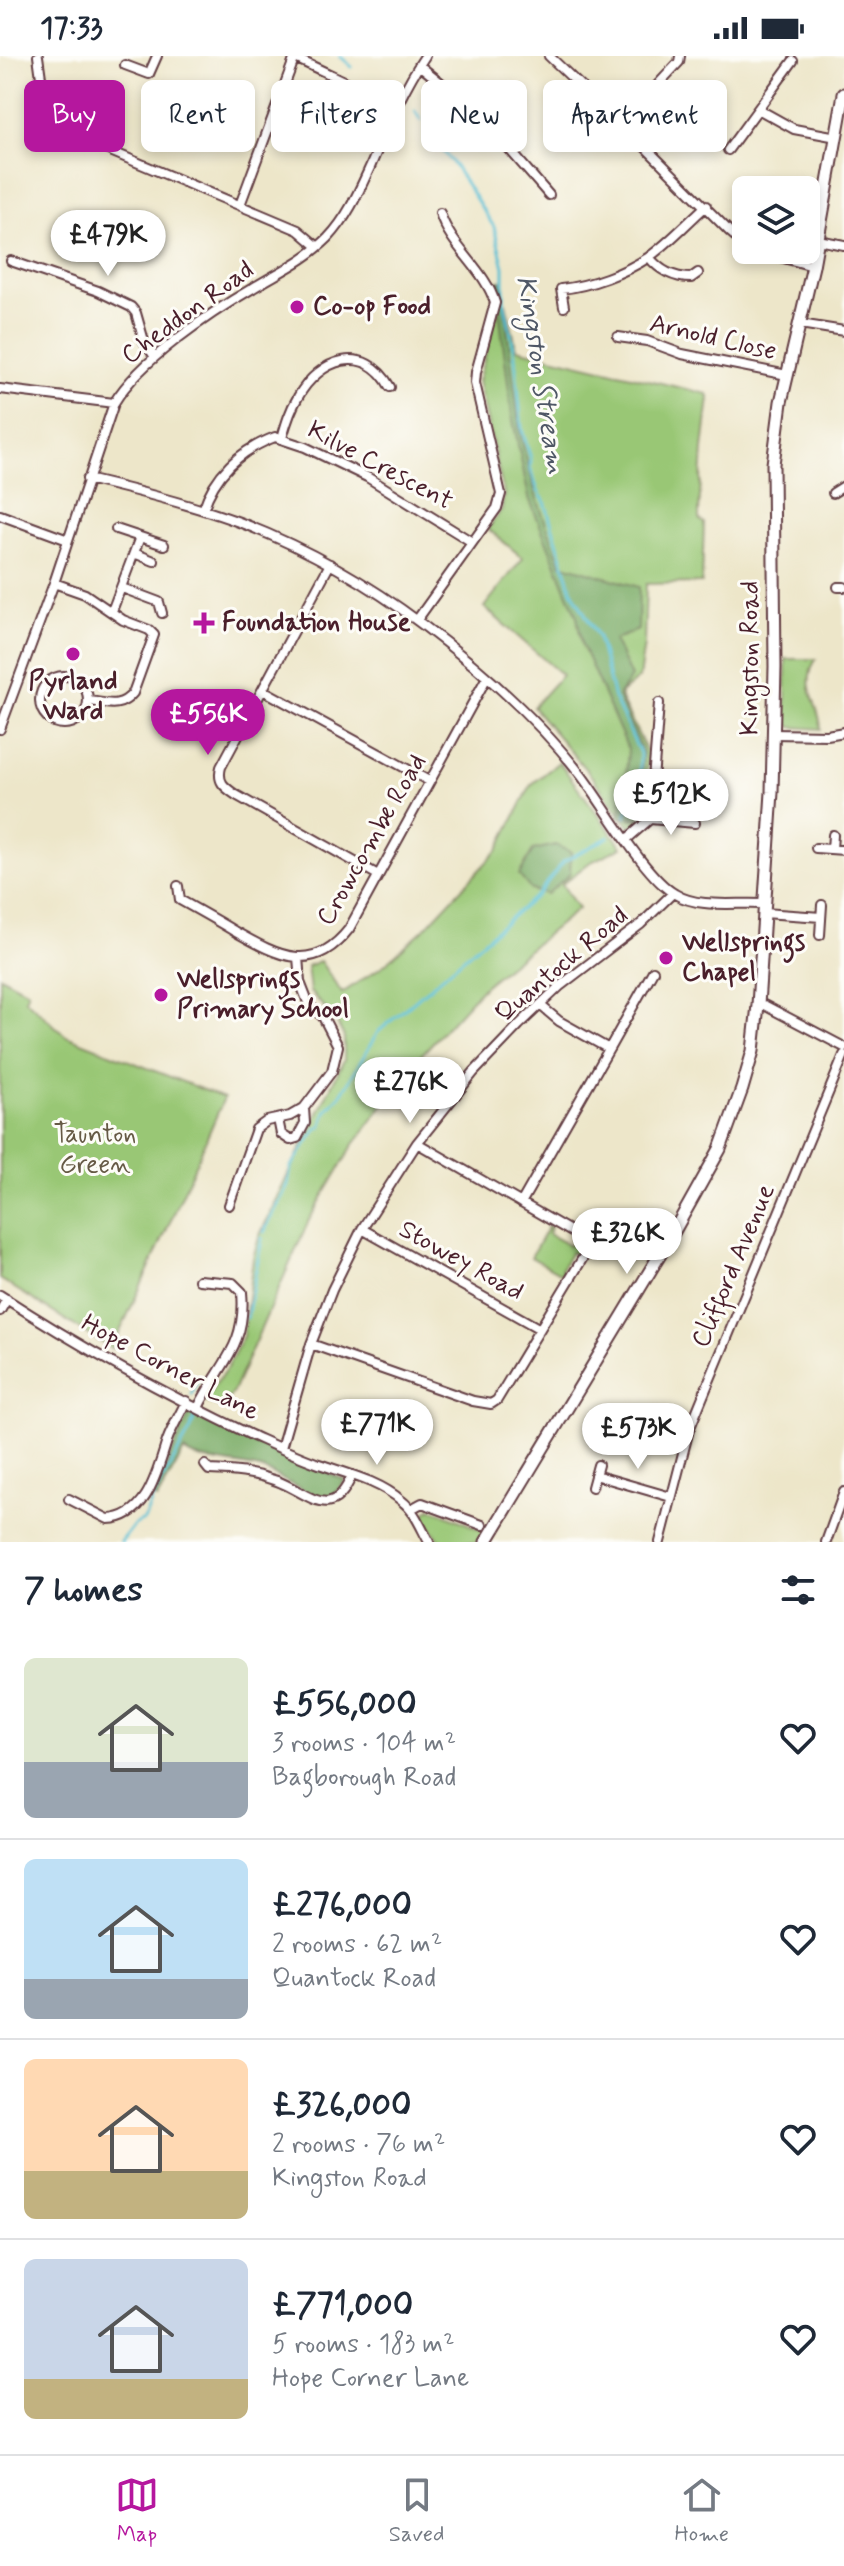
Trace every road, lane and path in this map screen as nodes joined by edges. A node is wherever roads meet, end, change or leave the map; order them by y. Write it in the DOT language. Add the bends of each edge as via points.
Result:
graph roads {
  1 [pos="38,56"];
  2 [pos="157,56"];
  3 [pos="425,56"];
  4 [pos="549,56"];
  5 [pos="293,57"];
  6 [pos="680,57"];
  7 [pos="793,61"];
  8 [pos="125,65"];
  9 [pos="419,65"];
  10 [pos="149,74"];
  11 [pos="160,78"];
  12 [pos="342,80"];
  13 [pos="574,80"];
  14 [pos="660,80"];
  15 [pos="405,91"];
  16 [pos="844,94"];
  17 [pos="758,109"];
  18 [pos="837,137"];
  19 [pos="728,150"];
  20 [pos="376,152"];
  21 [pos="650,152"];
  22 [pos="549,195"];
  23 [pos="240,205"];
  24 [pos="706,206"];
  25 [pos="440,213"];
  26 [pos="820,229"];
  27 [pos="732,234"];
  28 [pos="820,240"];
  29 [pos="844,245"];
  30 [pos="318,247"];
  31 [pos="649,257"];
  32 [pos="11,261"];
  33 [pos="806,264"];
  34 [pos="813,266"];
  35 [pos="698,273"];
  36 [pos="558,278"];
  37 [pos="561,289"];
  38 [pos="564,307"];
  39 [pos="800,324"];
  40 [pos="631,327"];
  41 [pos="844,331"];
  42 [pos="618,337"];
  43 [pos="630,339"];
  44 [pos="155,357"];
  45 [pos="394,369"];
  46 [pos="787,375"];
  47 [pos="384,376"];
  48 [pos="390,387"];
  49 [pos="0,389"];
  50 [pos="114,403"];
  51 [pos="282,438"];
  52 [pos="87,479"];
  53 [pos="844,486"];
  54 [pos="833,493"];
  55 [pos="203,510"];
  56 [pos="0,515"];
  57 [pos="116,529"];
  58 [pos="140,537"];
  59 [pos="68,540"];
  60 [pos="472,542"];
  61 [pos="164,545"];
  62 [pos="134,553"];
  63 [pos="154,561"];
  64 [pos="330,564"];
  65 [pos="54,583"];
  66 [pos="122,588"];
  67 [pos="112,611"];
  68 [pos="162,613"];
  69 [pos="417,620"];
  70 [pos="487,677"];
  71 [pos="263,690"];
  72 [pos="89,701"];
  73 [pos="659,703"];
  74 [pos="0,729"];
  75 [pos="645,729"];
  76 [pos="657,731"];
  77 [pos="844,732"];
  78 [pos="773,734"];
  79 [pos="429,781"];
  80 [pos="650,819"];
  81 [pos="695,823"];
  82 [pos="833,835"];
  83 [pos="627,839"];
  84 [pos="816,848"];
  85 [pos="832,849"];
  86 [pos="844,850"];
  87 [pos="378,875"];
  88 [pos="178,886"];
  89 [pos="673,893"];
  90 [pos="822,905"];
  91 [pos="764,908"];
  92 [pos="821,917"];
  93 [pos="820,935"];
  94 [pos="298,957"];
  95 [pos="653,971"];
  96 [pos="540,1005"];
  97 [pos="758,1005"];
  98 [pos="844,1047"];
  99 [pos="609,1049"];
  100 [pos="844,1055"];
  101 [pos="304,1108"];
  102 [pos="278,1119"];
  103 [pos="417,1143"];
  104 [pos="521,1203"];
  105 [pos="229,1205"];
  106 [pos="362,1229"];
  107 [pos="199,1280"];
  108 [pos="3,1297"];
  109 [pos="0,1311"];
  110 [pos="540,1329"];
  111 [pos="311,1344"];
  112 [pos="186,1401"];
  113 [pos="198,1408"];
  114 [pos="281,1448"];
  115 [pos="598,1465"];
  116 [pos="207,1470"];
  117 [pos="352,1475"];
  118 [pos="595,1475"];
  119 [pos="592,1487"];
  120 [pos="844,1492"];
  121 [pos="671,1497"];
  122 [pos="69,1499"];
  123 [pos="411,1509"];
  124 [pos="482,1525"];
  125 [pos="429,1542"];
  126 [pos="486,1542"];
  127 [pos="660,1542"];
  128 [pos="826,1542"];
  1 -- 23 [label="street" via="46,114 58,129"];
  2 -- 10 [label="street"];
  3 -- 9 [label="street, Cheddon Road"];
  4 -- 13 [label="street"];
  5 -- 12 [label="street"];
  5 -- 23 [label="street"];
  6 -- 14 [label="street"];
  7 -- 17 [label="street"];
  8 -- 10 [label="street"];
  9 -- 15 [label="street, Cheddon Road"];
  9 -- 22 [label="street" via="477,112"];
  10 -- 11 [label="street"];
  16 -- 18 [label="street, Kingston Road"];
  17 -- 18 [label="street" via="794,129"];
  17 -- 19 [label="street"];
  18 -- 26 [label="street, Kingston Road"];
  20 -- 30 [label="street, Cheddon Road" via="346,216"];
  21 -- 24 [label="street"];
  23 -- 30 [label="street" via="298,230"];
  24 -- 27 [label="street"];
  24 -- 31 [label="street"];
  25 -- 60 [label="street" via="445,230 495,303 475,383 501,494"];
  28 -- 29 [label="street"];
  30 -- 44 [label="street, Cheddon Road"];
  31 -- 35 [label="street" via="683,278"];
  31 -- 37 [label="street" via="599,280"];
  32 -- 44 [label="street" via="131,307"];
  33 -- 34 [label="street"];
  34 -- 39 [label="street, Kingston Road"];
  36 -- 37 [label="street"];
  37 -- 38 [label="street"];
  39 -- 41 [label="street"];
  39 -- 46 [label="street, Kingston Road"];
  40 -- 43 [label="street, Arnold Close"];
  42 -- 43 [label="street, Arnold Close"];
  43 -- 46 [label="street, Arnold Close"];
  44 -- 50 [label="street, Cheddon Road" via="130,379"];
  45 -- 47 [label="street"];
  46 -- 78 [label="street, Kingston Road" via="773,464"];
  47 -- 48 [label="street"];
  47 -- 51 [label="street" via="371,364 348,358 317,374 298,396"];
  49 -- 50 [label="street"];
  50 -- 52 [label="street, Cheddon Road"];
  51 -- 55 [label="street, Kilve Crescent" via="266,440 227,467"];
  51 -- 60 [label="street, Kilve Crescent" via="367,477"];
  52 -- 55 [label="street"];
  52 -- 59 [label="street, Cheddon Road"];
  53 -- 54 [label="street"];
  55 -- 64 [label="street"];
  56 -- 59 [label="street"];
  57 -- 58 [label="street"];
  58 -- 61 [label="street"];
  58 -- 62 [label="street"];
  59 -- 65 [label="street, Cheddon Road"];
  60 -- 69 [label="street"];
  62 -- 63 [label="street"];
  62 -- 66 [label="street"];
  64 -- 69 [label="street"];
  64 -- 71 [label="street"];
  65 -- 67 [label="street"];
  65 -- 74 [label="street, Cheddon Road"];
  66 -- 67 [label="street"];
  66 -- 68 [label="street" via="159,602"];
  67 -- 72 [label="street" via="153,632 154,641 128,700 114,706"];
  69 -- 70 [label="street"];
  70 -- 79 [label="street, Crowcombe Road"];
  70 -- 83 [label="street" via="563,753"];
  71 -- 79 [label="street"];
  71 -- 87 [label="street" via="221,767 222,786"];
  72 -- 72 [label="street" via="82,716 59,723 45,714 40,699 51,679 66,676 80,681"];
  73 -- 76 [label="street"];
  75 -- 76 [label="street"];
  76 -- 80 [label="street"];
  77 -- 78 [label="street"];
  78 -- 91 [label="street, Kingston Road"];
  79 -- 87 [label="street, Crowcombe Road"];
  80 -- 81 [label="street"];
  80 -- 83 [label="street"];
  82 -- 85 [label="street"];
  83 -- 89 [label="street"];
  84 -- 85 [label="street"];
  85 -- 86 [label="street"];
  87 -- 94 [label="street, Crowcombe Road" via="342,938 321,953"];
  88 -- 94 [label="street" via="180,900 272,952"];
  89 -- 91 [label="street"];
  89 -- 96 [label="street, Quantock Road"];
  90 -- 92 [label="street"];
  91 -- 92 [label="street"];
  91 -- 97 [label="street, Kingston Road"];
  92 -- 93 [label="street"];
  94 -- 101 [label="street" via="309,1005 323,1017 338,1046 332,1071"];
  95 -- 99 [label="street"];
  96 -- 99 [label="street"];
  96 -- 103 [label="street, Quantock Road" via="474,1072"];
  97 -- 98 [label="street"];
  97 -- 126 [label="street, Kingston Road" via="753,1051 720,1149"];
  99 -- 104 [label="street"];
  100 -- 121 [label="street, Clifford Avenue" via="702,1394"];
  101 -- 102 [label="street"];
  101 -- 102 [label="street" via="305,1123 297,1138 281,1134"];
  102 -- 105 [label="street" via="256,1129"];
  103 -- 104 [label="street"];
  103 -- 106 [label="street, Quantock Road"];
  104 -- 110 [label="street" via="577,1235 585,1247"];
  106 -- 110 [label="street, Stowey Road"];
  106 -- 111 [label="street, Quantock Road"];
  107 -- 113 [label="street" via="233,1283 242,1292 244,1315 238,1339"];
  108 -- 109 [label="street"];
  108 -- 112 [label="street, Hope Corner Lane" via="67,1338"];
  110 -- 111 [label="street" via="491,1404"];
  111 -- 114 [label="street, Quantock Road"];
  112 -- 113 [label="street, Hope Corner Lane"];
  112 -- 122 [label="street" via="137,1508 108,1519 78,1511"];
  113 -- 114 [label="street, Hope Corner Lane"];
  114 -- 117 [label="street, Hope Corner Lane"];
  115 -- 118 [label="street"];
  116 -- 117 [label="street" via="262,1476 318,1502 336,1500"];
  117 -- 123 [label="street, Hope Corner Lane"];
  118 -- 119 [label="street"];
  118 -- 121 [label="street"];
  120 -- 128 [label="street"];
  121 -- 127 [label="street, Clifford Avenue"];
  123 -- 124 [label="street, Hope Corner Lane" via="422,1503"];
  123 -- 125 [label="street, Hope Corner Lane"];
}
